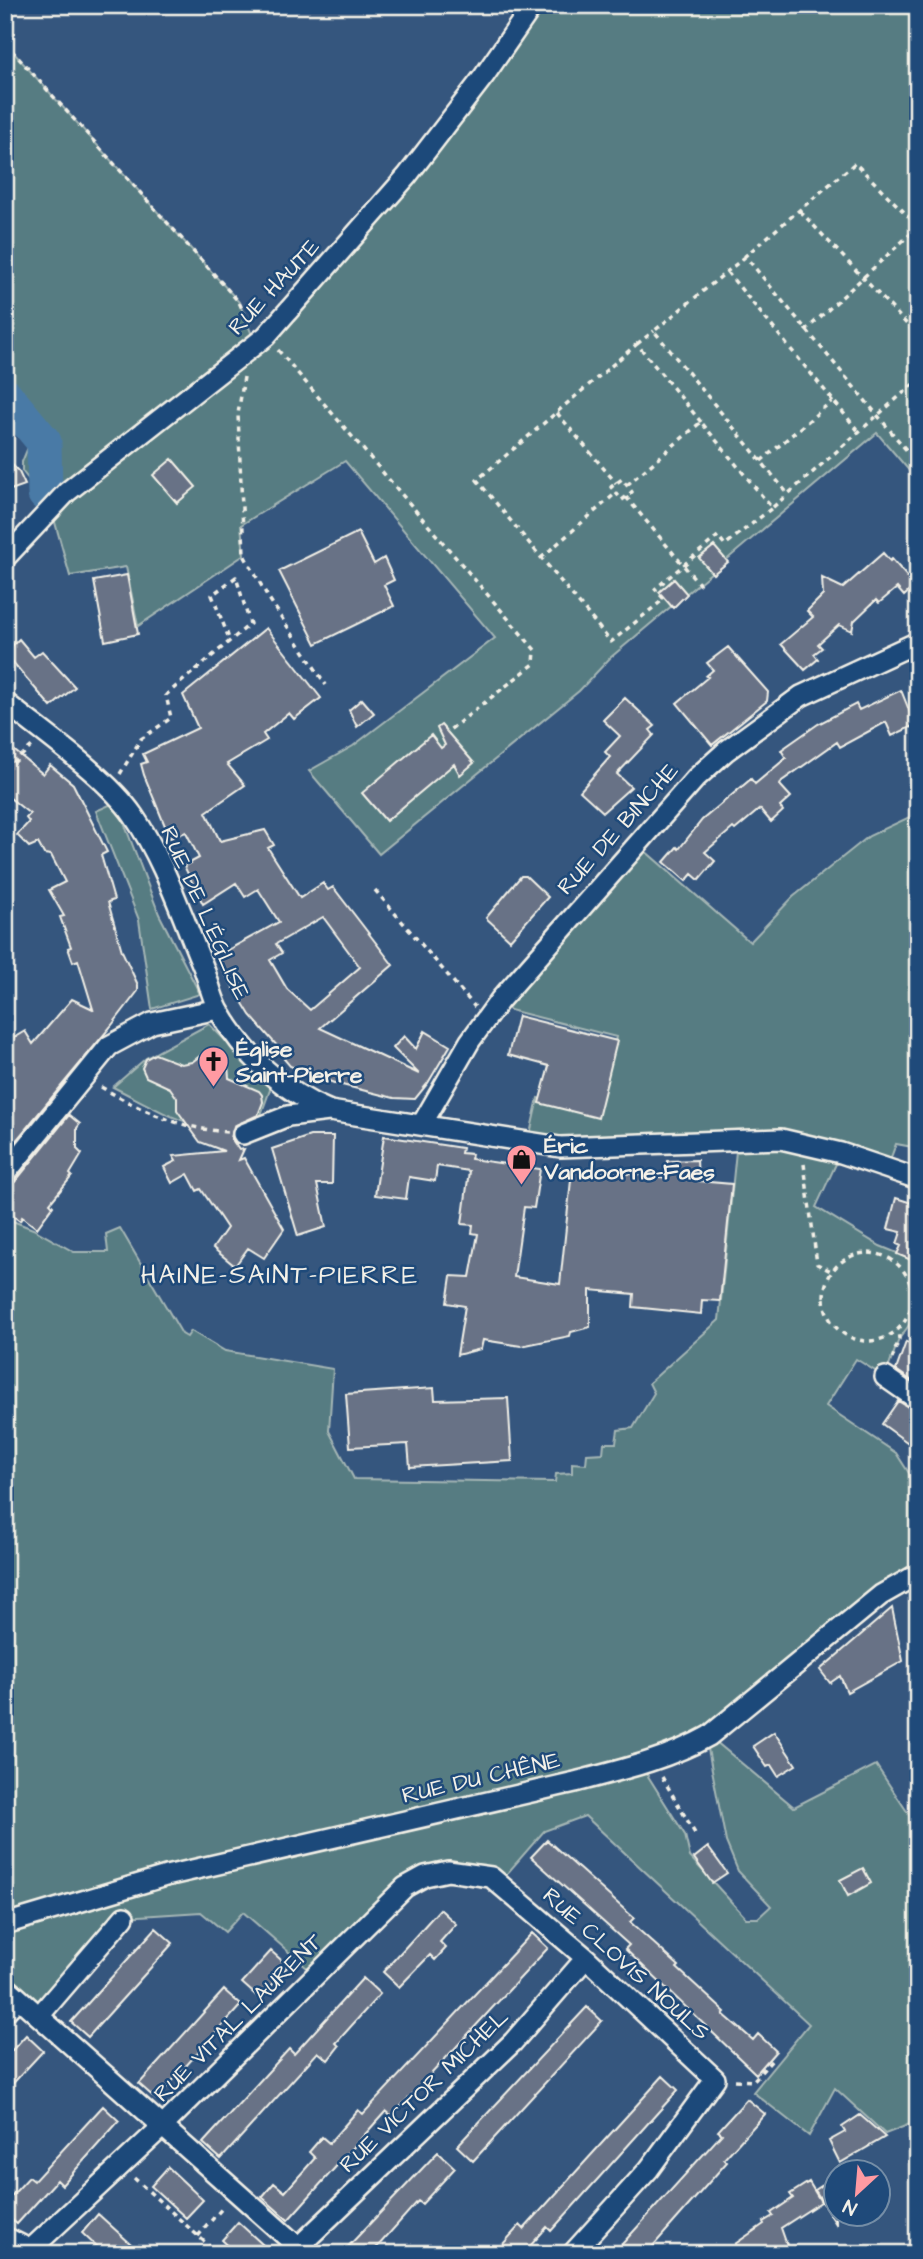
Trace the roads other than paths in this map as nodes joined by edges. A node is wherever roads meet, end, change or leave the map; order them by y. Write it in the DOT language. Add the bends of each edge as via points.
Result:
graph roads {
  1 [pos="533,5"];
  2 [pos="5,558"];
  3 [pos="918,642"];
  4 [pos="5,702"];
  5 [pos="218,1009"];
  6 [pos="330,1111"];
  7 [pos="422,1124"];
  8 [pos="243,1133"];
  9 [pos="5,1174"];
  10 [pos="918,1179"];
  11 [pos="885,1377"];
  12 [pos="918,1400"];
  13 [pos="918,1574"];
  14 [pos="499,1884"];
  15 [pos="124,1917"];
  16 [pos="5,1924"];
  17 [pos="586,1958"];
  18 [pos="10,1998"];
  19 [pos="39,2016"];
  20 [pos="162,2127"];
  21 [pos="5,2237"];
  22 [pos="294,2250"];
  23 [pos="34,2252"];
  24 [pos="572,2254"];
  1 -- 2 [label="street, RUE HAUTE" via="407,176 256,346 67,492"];
  3 -- 7 [label="street, RUE DE BINCHE" via="801,696 724,752 485,1019"];
  4 -- 5 [label="street, RUE DE L'ÉGLISE" via="132,813 149,839"];
  5 -- 6 [label="street, RUE DE L'ÉGLISE" via="282,1086"];
  5 -- 9 [label="street" via="152,1023 109,1046"];
  6 -- 7 [label="street, RUE DE L'ÉGLISE"];
  6 -- 8 [label="street, RUE DE L'ÉGLISE" via="288,1116"];
  7 -- 10 [label="street, RUE DE L'ÉGLISE" via="560,1147 761,1139 802,1142"];
  11 -- 12 [label="street"];
  13 -- 16 [label="street, RUE DU CHÊNE" via="881,1595 709,1736 687,1748 561,1785 166,1876"];
  14 -- 17 [label="street, RUE CLOVIS NOULS"];
  14 -- 20 [label="street, RUE VITAL LAURENT" via="480,1874 448,1871 405,1887"];
  15 -- 19 [label="street"];
  17 -- 22 [label="street, RUE VICTOR MICHEL" via="513,2042"];
  17 -- 24 [label="street, RUE CLOVIS NOULS" via="714,2082 649,2169"];
  18 -- 19 [label="street"];
  19 -- 20 [label="street"];
  20 -- 22 [label="street"];
  20 -- 23 [label="street, RUE VITAL LAURENT"];
  21 -- 23 [label="street"];
}
